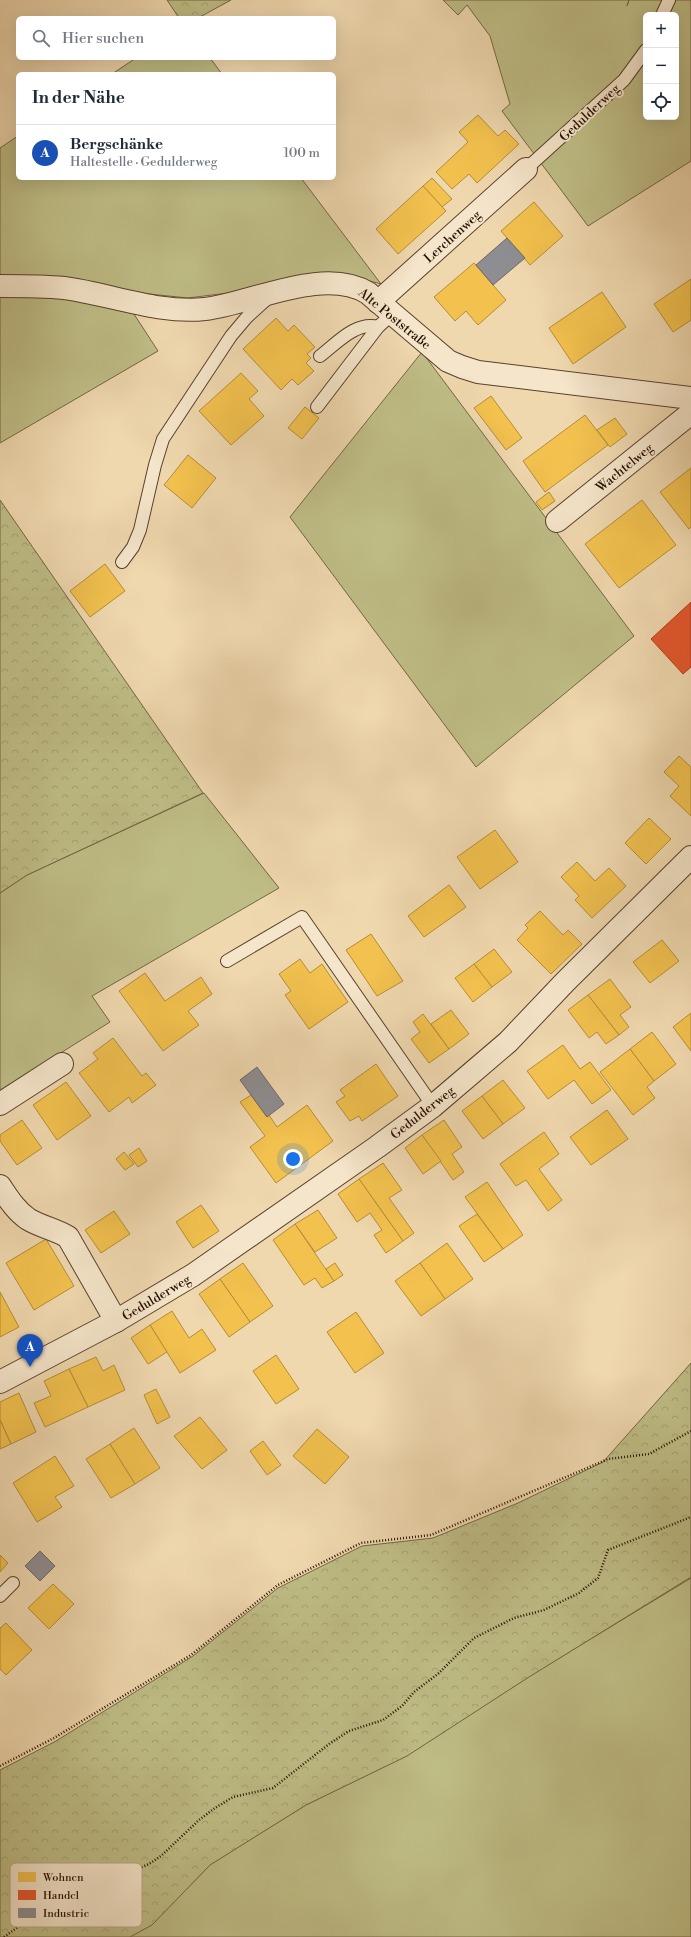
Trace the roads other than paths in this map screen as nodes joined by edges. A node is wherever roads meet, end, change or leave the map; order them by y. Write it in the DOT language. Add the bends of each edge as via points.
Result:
graph roads {
  1 [pos="669,0"];
  2 [pos="663,12"];
  3 [pos="643,54"];
  4 [pos="526,169"];
  5 [pos="0,286"];
  6 [pos="274,293"];
  7 [pos="383,314"];
  8 [pos="320,356"];
  9 [pos="691,398"];
  10 [pos="317,407"];
  11 [pos="691,413"];
  12 [pos="557,521"];
  13 [pos="122,562"];
  14 [pos="691,857"];
  15 [pos="227,961"];
  16 [pos="62,1064"];
  17 [pos="0,1104"];
  18 [pos="433,1106"];
  19 [pos="0,1186"];
  20 [pos="116,1321"];
  21 [pos="0,1382"];
  22 [pos="13,1582"];
  23 [pos="0,1596"];
  1 -- 2 [label="lane"];
  3 -- 4 [label="lane, Gedulderweg" via="624,80"];
  4 -- 7 [label="street, Lerchenweg"];
  5 -- 6 [label="street, Alte Poststraße" via="64,288 192,310 233,304"];
  6 -- 7 [label="street, Alte Poststraße" via="318,284 338,283 358,287"];
  6 -- 13 [label="lane" via="247,317 231,336 164,439 155,465 140,530 133,547"];
  7 -- 8 [label="lane" via="371,325 360,326 349,333"];
  7 -- 9 [label="street, Alte Poststraße" via="448,361 478,372"];
  7 -- 10 [label="lane"];
  11 -- 12 [label="street, Wachtelweg"];
  14 -- 18 [label="street, Gedulderweg" via="508,1042"];
  15 -- 18 [label="lane" via="302,917"];
  16 -- 17 [label="street"];
  18 -- 20 [label="street, Gedulderweg" via="193,1275"];
  19 -- 20 [label="street, Gedulderweg" via="17,1210 28,1219 58,1230 68,1238"];
  20 -- 21 [label="street, Gedulderweg"];
  22 -- 23 [label="lane"];
}
